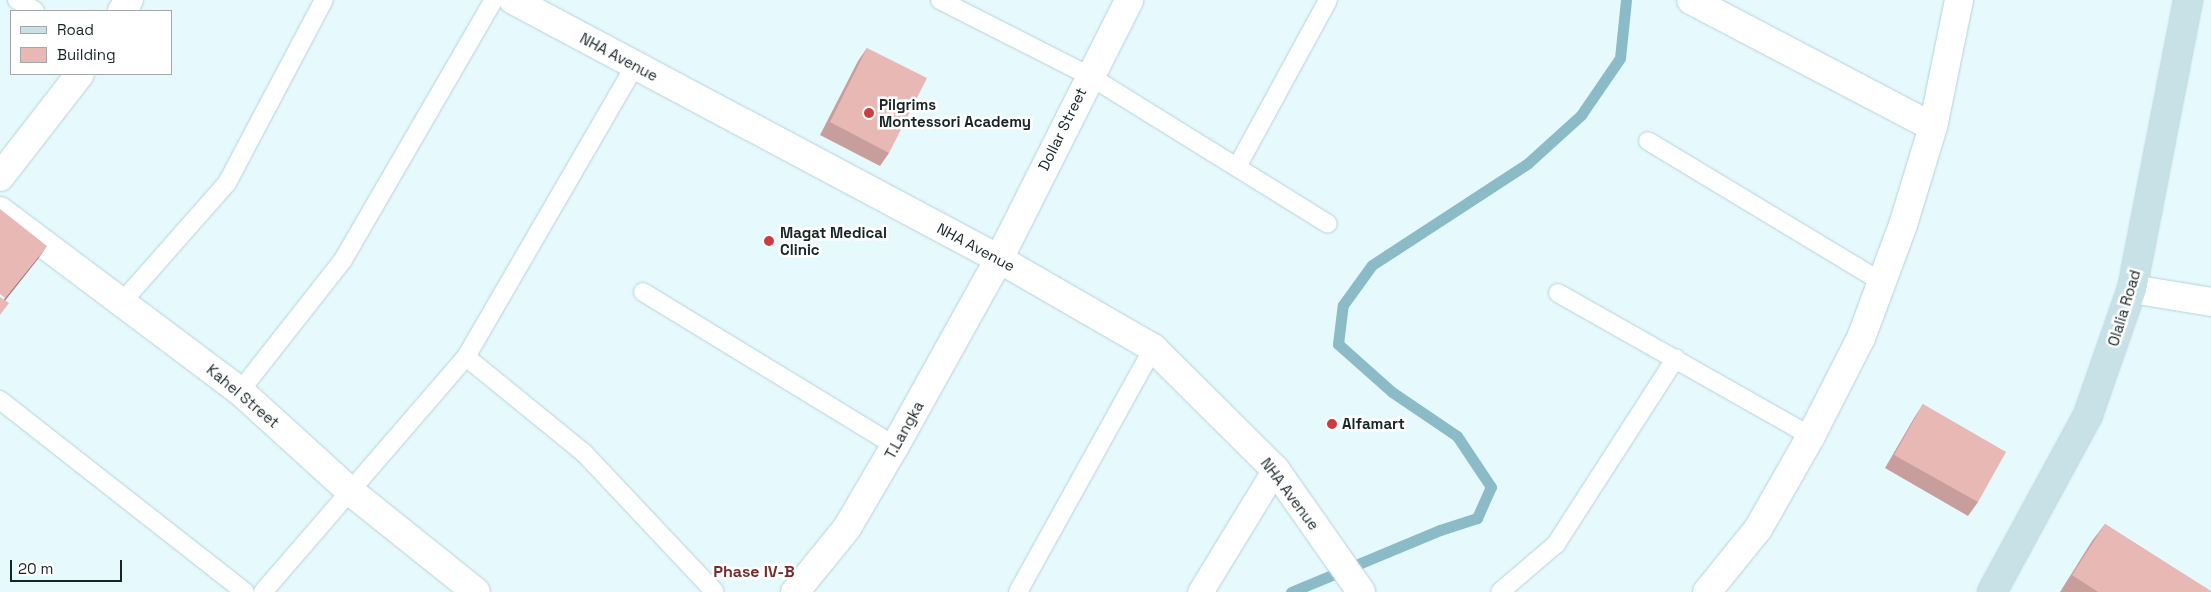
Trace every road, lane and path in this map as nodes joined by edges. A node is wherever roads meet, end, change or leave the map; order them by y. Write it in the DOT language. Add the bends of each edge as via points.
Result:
graph roads {
  1 [pos="17,0"];
  2 [pos="324,0"];
  3 [pos="494,0"];
  4 [pos="513,0"];
  5 [pos="940,0"];
  6 [pos="1129,0"];
  7 [pos="1328,0"];
  8 [pos="1690,0"];
  9 [pos="1959,0"];
  10 [pos="2188,0"];
  11 [pos="33,10"];
  12 [pos="635,66"];
  13 [pos="79,75"];
  14 [pos="1088,75"];
  15 [pos="1933,127"];
  16 [pos="1648,141"];
  17 [pos="1237,167"];
  18 [pos="0,177"];
  19 [pos="0,211"];
  20 [pos="1328,224"];
  21 [pos="999,259"];
  22 [pos="1882,282"];
  23 [pos="2132,289"];
  24 [pos="643,292"];
  25 [pos="1558,293"];
  26 [pos="123,301"];
  27 [pos="2211,302"];
  28 [pos="1153,348"];
  29 [pos="466,357"];
  30 [pos="1676,358"];
  31 [pos="240,392"];
  32 [pos="0,400"];
  33 [pos="1812,436"];
  34 [pos="895,446"];
  35 [pos="1275,469"];
  36 [pos="350,490"];
  37 [pos="245,592"];
  38 [pos="263,592"];
  39 [pos="476,592"];
  40 [pos="715,592"];
  41 [pos="795,592"];
  42 [pos="1018,592"];
  43 [pos="1200,592"];
  44 [pos="1360,592"];
  45 [pos="1500,592"];
  46 [pos="1706,592"];
  47 [pos="1992,592"];
  1 -- 11 [label="lane"];
  2 -- 26 [label="lane" via="227,182"];
  3 -- 31 [label="lane" via="343,260"];
  4 -- 12 [label="street, NHA Avenue"];
  5 -- 14 [label="lane"];
  6 -- 14 [label="street, Dollar Street"];
  7 -- 17 [label="lane"];
  8 -- 15 [label="street"];
  9 -- 15 [label="street"];
  10 -- 23 [label="main road, Olalia Road"];
  12 -- 21 [label="street, NHA Avenue"];
  12 -- 29 [label="lane"];
  13 -- 18 [label="street"];
  14 -- 17 [label="lane"];
  14 -- 21 [label="street, Dollar Street"];
  15 -- 22 [label="street"];
  16 -- 22 [label="lane"];
  17 -- 20 [label="lane"];
  19 -- 26 [label="street, Kahel Street"];
  21 -- 28 [label="street, NHA Avenue"];
  21 -- 34 [label="street, T.Langka"];
  22 -- 33 [label="street" via="1861,338"];
  23 -- 27 [label="street"];
  23 -- 47 [label="main road, Olalia Road" via="2088,415"];
  24 -- 34 [label="lane"];
  25 -- 30 [label="lane"];
  26 -- 31 [label="street, Kahel Street"];
  28 -- 35 [label="street, NHA Avenue"];
  28 -- 42 [label="lane"];
  29 -- 36 [label="lane"];
  29 -- 40 [label="lane" via="583,452"];
  30 -- 33 [label="lane"];
  30 -- 45 [label="lane" via="1556,544"];
  31 -- 36 [label="street, Kahel Street"];
  32 -- 37 [label="lane"];
  33 -- 46 [label="street" via="1758,529"];
  34 -- 41 [label="street, T.Langka" via="847,528"];
  35 -- 43 [label="street"];
  35 -- 44 [label="street, NHA Avenue"];
  36 -- 38 [label="lane"];
  36 -- 39 [label="street, Kahel Street"];
}
